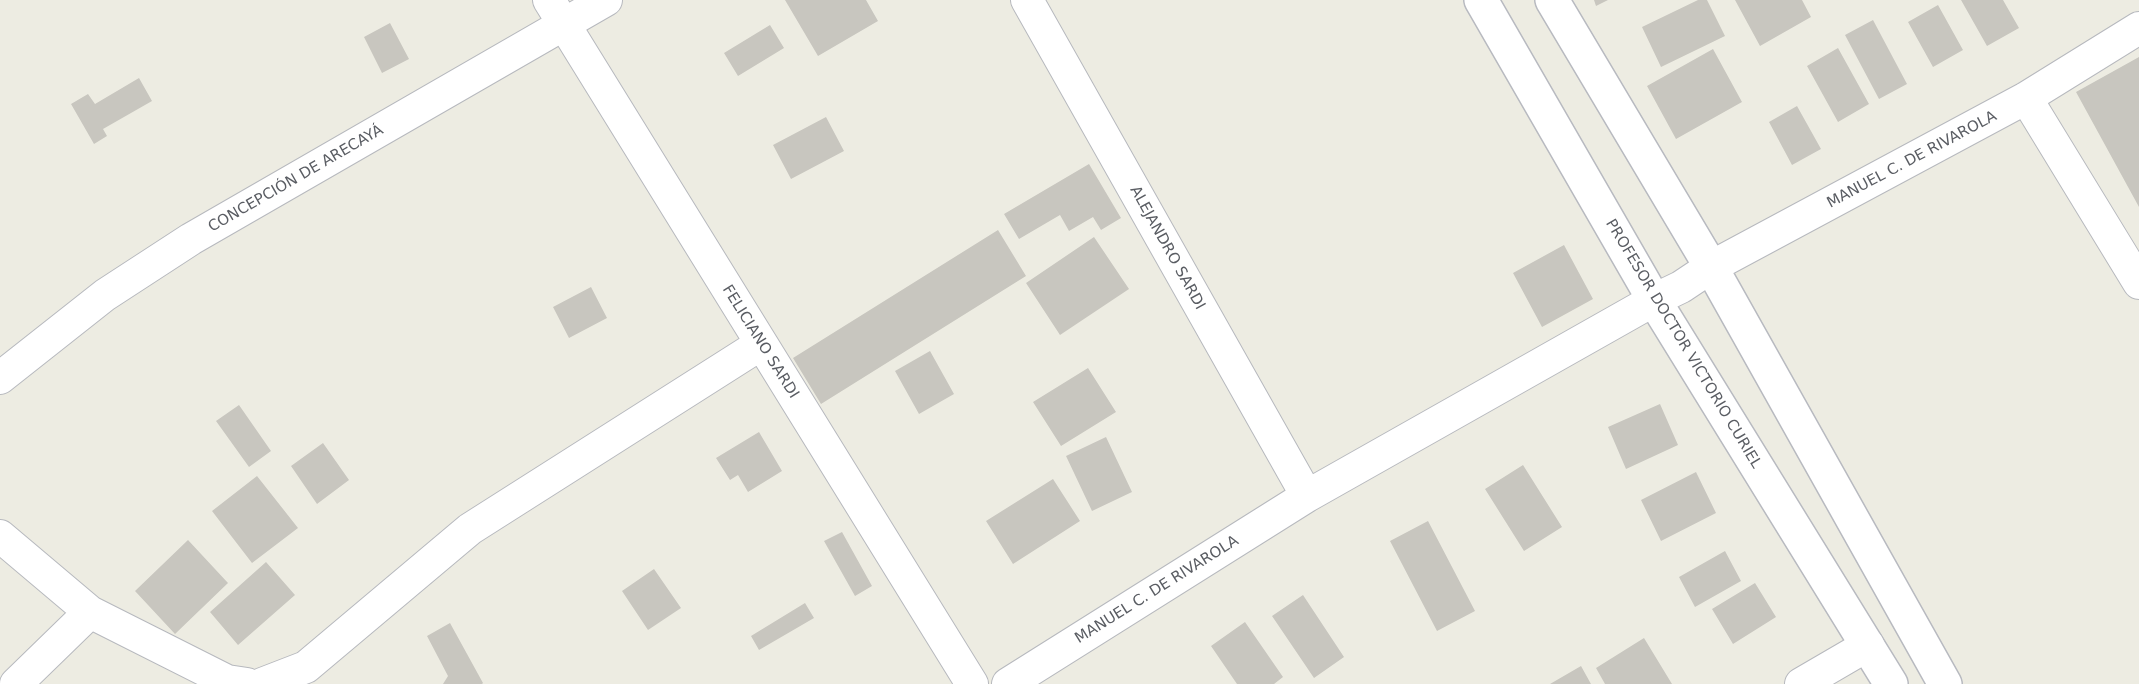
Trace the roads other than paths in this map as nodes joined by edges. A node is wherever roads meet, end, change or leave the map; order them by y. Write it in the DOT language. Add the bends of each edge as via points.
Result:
graph roads {
  1 [pos="606,0"];
  2 [pos="1027,0"];
  3 [pos="1481,0"];
  4 [pos="1552,0"];
  5 [pos="556,13"];
  6 [pos="2139,28"];
  7 [pos="2026,98"];
  8 [pos="1712,267"];
  9 [pos="2139,283"];
  10 [pos="1668,293"];
  11 [pos="761,344"];
  12 [pos="0,378"];
  13 [pos="1307,496"];
  14 [pos="0,536"];
  15 [pos="90,612"];
  16 [pos="1868,645"];
  17 [pos="16,684"];
  18 [pos="247,684"];
  19 [pos="262,684"];
  20 [pos="972,684"];
  21 [pos="1008,684"];
  22 [pos="1801,684"];
  23 [pos="1891,684"];
  24 [pos="1945,684"];
  1 -- 5 [label="street, CONCEPCIÓN DE ARECAYÁ"];
  2 -- 13 [label="street, ALEJANDRO SARDI"];
  3 -- 10 [label="main road, PROFESOR DOCTOR VICTORIO CURIEL"];
  4 -- 8 [label="main road"];
  5 -- 11 [label="street, FELICIANO SARDI"];
  5 -- 12 [label="street, CONCEPCIÓN DE ARECAYÁ" via="105,295"];
  6 -- 7 [label="street, MANUEL C. DE RIVAROLA"];
  7 -- 8 [label="street, MANUEL C. DE RIVAROLA"];
  7 -- 9 [label="street"];
  8 -- 10 [label="street, MANUEL C. DE RIVAROLA"];
  8 -- 24 [label="main road"];
  10 -- 13 [label="street, MANUEL C. DE RIVAROLA"];
  10 -- 16 [label="main road, PROFESOR DOCTOR VICTORIO CURIEL"];
  11 -- 19 [label="street" via="470,529 306,667"];
  11 -- 20 [label="street, FELICIANO SARDI"];
  13 -- 21 [label="street, MANUEL C. DE RIVAROLA"];
  14 -- 15 [label="street"];
  15 -- 17 [label="street"];
  15 -- 18 [label="street" via="227,681"];
  16 -- 22 [label="street"];
  16 -- 23 [label="main road, PROFESOR DOCTOR VICTORIO CURIEL"];
}
